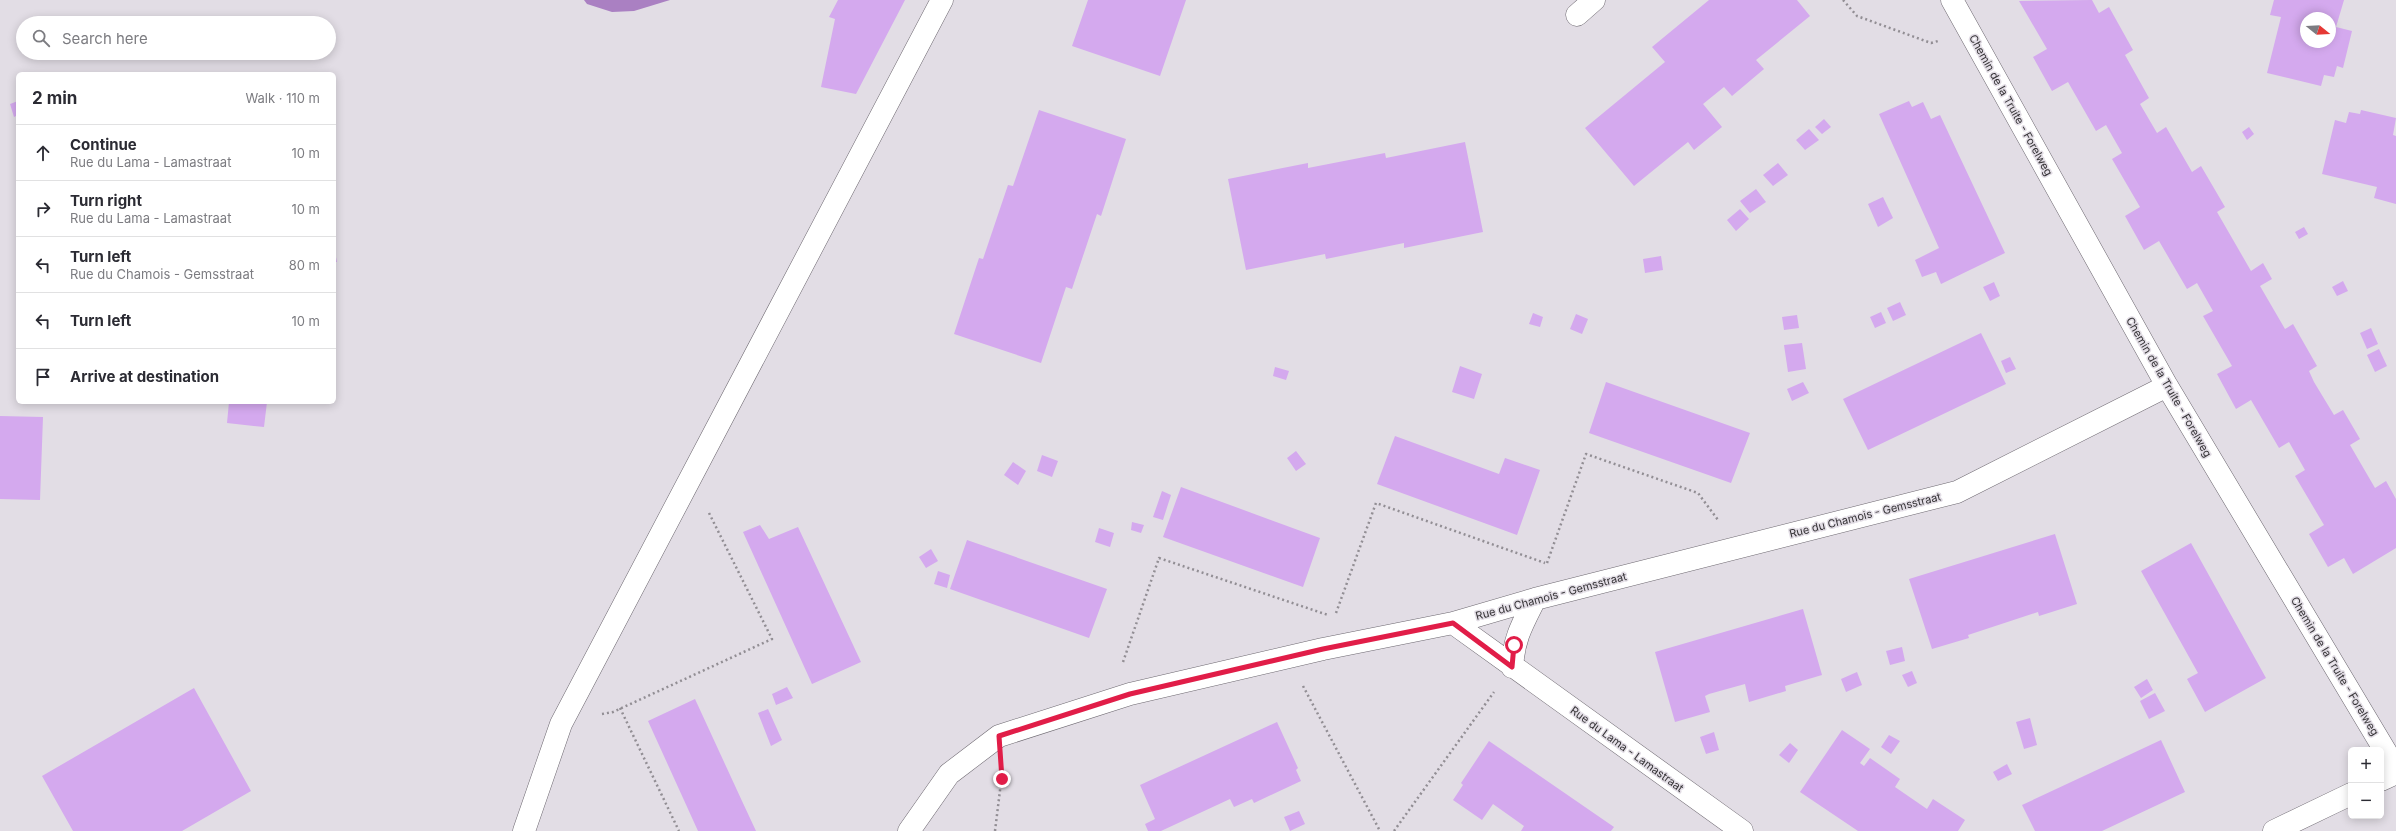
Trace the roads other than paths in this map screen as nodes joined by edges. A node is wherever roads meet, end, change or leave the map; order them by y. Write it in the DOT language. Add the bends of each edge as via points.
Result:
graph roads {
  1 [pos="942,0"];
  2 [pos="1594,0"];
  3 [pos="1952,0"];
  4 [pos="1577,15"];
  5 [pos="2167,386"];
  6 [pos="1535,599"];
  7 [pos="1453,623"];
  8 [pos="1512,667"];
  9 [pos="2396,769"];
  10 [pos="2396,773"];
  11 [pos="2384,779"];
  12 [pos="2348,795"];
  13 [pos="524,831"];
  14 [pos="909,831"];
  15 [pos="1742,831"];
  16 [pos="2274,831"];
  1 -- 13 [label="street" via="561,724"];
  2 -- 4 [label="street"];
  3 -- 5 [label="street, Chemin de la Truite - Forelweg"];
  5 -- 6 [label="street, Rue du Chamois - Gemsstraat" via="1957,492"];
  5 -- 9 [label="street, Chemin de la Truite - Forelweg"];
  6 -- 7 [label="street, Rue du Chamois - Gemsstraat"];
  6 -- 8 [label="street" via="1518,632"];
  7 -- 8 [label="street, Rue du Lama - Lamastraat"];
  7 -- 14 [label="street, Rue du Chamois - Gemsstraat" via="1288,658 1109,701 999,736 949,774"];
  8 -- 15 [label="street, Rue du Lama - Lamastraat"];
  10 -- 11 [label="street"];
  12 -- 16 [label="street"];
}
